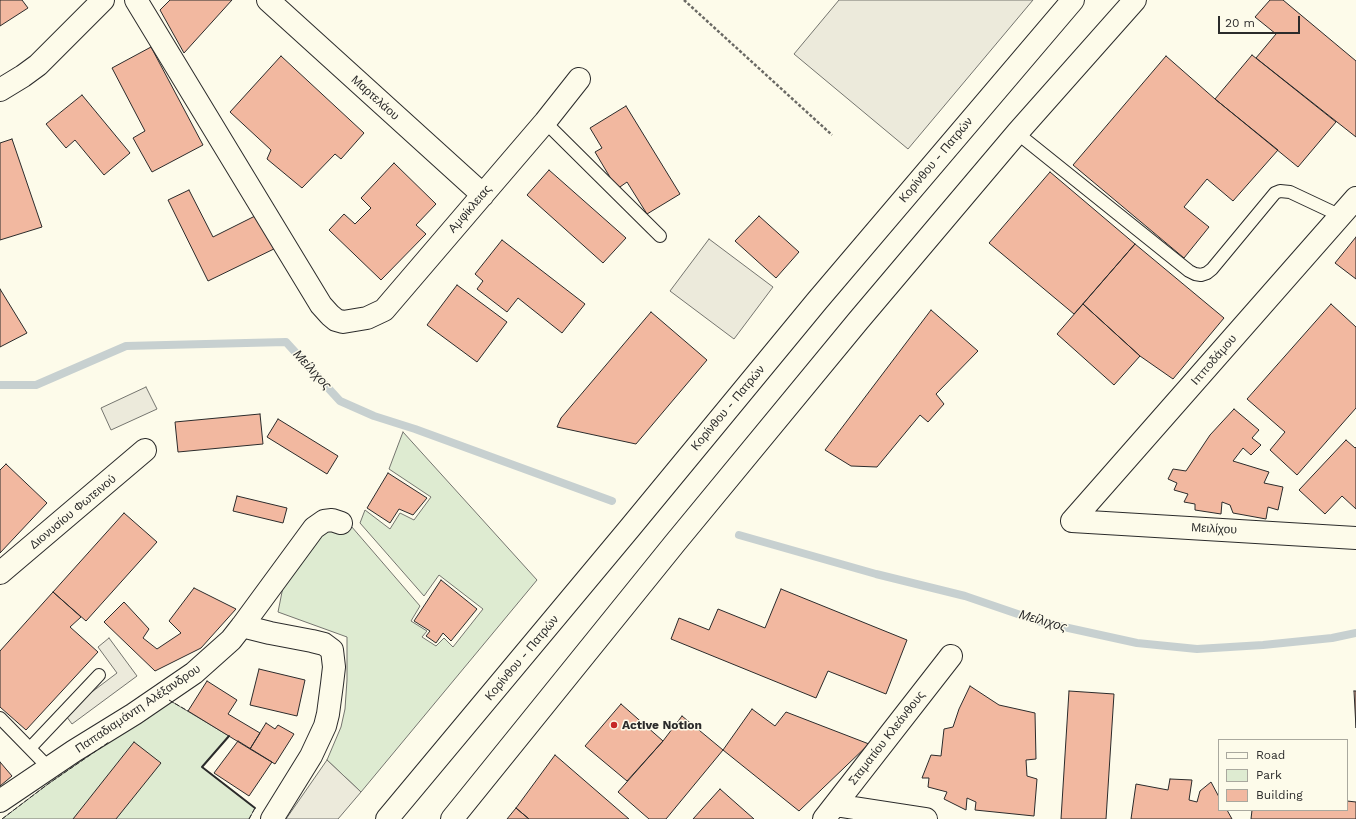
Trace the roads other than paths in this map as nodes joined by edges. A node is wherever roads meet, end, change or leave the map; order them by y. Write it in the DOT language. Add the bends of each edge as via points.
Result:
graph roads {
  1 [pos="103,0"];
  2 [pos="136,0"];
  3 [pos="268,0"];
  4 [pos="1073,0"];
  5 [pos="1135,0"];
  6 [pos="579,79"];
  7 [pos="0,90"];
  8 [pos="545,122"];
  9 [pos="1017,133"];
  10 [pos="483,195"];
  11 [pos="1356,198"];
  12 [pos="1340,216"];
  13 [pos="660,236"];
  14 [pos="145,450"];
  15 [pos="1072,521"];
  16 [pos="341,523"];
  17 [pos="1356,538"];
  18 [pos="0,574"];
  19 [pos="242,626"];
  20 [pos="951,656"];
  21 [pos="99,675"];
  22 [pos="0,718"];
  23 [pos="30,748"];
  24 [pos="49,768"];
  25 [pos="0,801"];
  26 [pos="829,812"];
  27 [pos="272,819"];
  28 [pos="387,819"];
  29 [pos="452,819"];
  30 [pos="926,819"];
  1 -- 7 [label="main road" via="38,65"];
  2 -- 10 [label="main road, Αμφίκλειας" via="321,305 336,320 349,322 367,318 384,310"];
  3 -- 10 [label="main road, Μαρτελάου"];
  4 -- 28 [label="main road, Κορίνθου - Πατρών" via="817,301"];
  5 -- 9 [label="main road"];
  6 -- 8 [label="main road, Αμφίκλειας"];
  8 -- 10 [label="main road, Αμφίκλειας"];
  8 -- 13 [label="lane"];
  9 -- 12 [label="lane" via="1195,274 1201,275 1212,269 1271,197 1280,191 1290,192"];
  9 -- 29 [label="main road" via="710,500"];
  11 -- 12 [label="main road, Ιπποδάμου"];
  12 -- 15 [label="main road, Ιπποδάμου"];
  14 -- 18 [label="main road, Διονυσίου Φωτεινού"];
  15 -- 17 [label="main road, Μειλίχου"];
  16 -- 19 [label="main road, Παπαδιαμάντη Αλέξανδρου" via="324,521 314,528"];
  19 -- 24 [label="main road, Παπαδιαμάντη Αλέξανδρου" via="231,640 194,673"];
  19 -- 27 [label="main road" via="324,644 332,650 334,667 325,726 311,756"];
  20 -- 26 [label="main road, Σταματίου Κλεάνθους"];
  21 -- 23 [label="lane"];
  22 -- 23 [label="lane"];
  23 -- 24 [label="lane"];
  24 -- 25 [label="main road, Παπαδιαμάντη Αλέξανδρου"];
  26 -- 30 [label="main road"];
}
